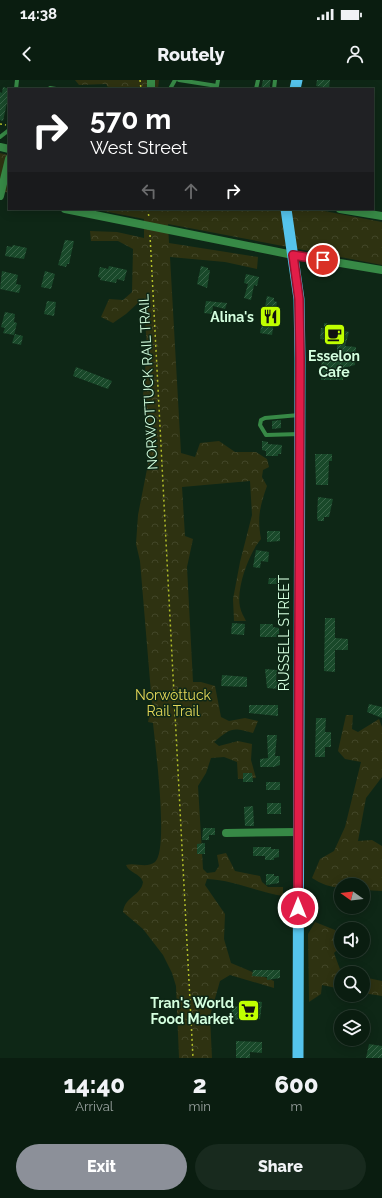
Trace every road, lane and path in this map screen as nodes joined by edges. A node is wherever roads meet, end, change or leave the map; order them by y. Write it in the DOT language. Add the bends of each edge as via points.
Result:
graph roads {
  1 [pos="179,80"];
  2 [pos="218,80"];
  3 [pos="197,82"];
  4 [pos="8,131"];
  5 [pos="0,137"];
  6 [pos="8,163"];
  7 [pos="0,197"];
  8 [pos="70,210"];
  9 [pos="148,210"];
  10 [pos="286,210"];
  11 [pos="359,211"];
  12 [pos="382,216"];
  13 [pos="150,225"];
  14 [pos="293,255"];
  15 [pos="382,270"];
  16 [pos="300,415"];
  17 [pos="300,434"];
  18 [pos="298,832"];
  19 [pos="226,833"];
  20 [pos="193,1058"];
  21 [pos="298,1058"];
  1 -- 3 [label="lane"];
  2 -- 3 [label="lane" via="217,86"];
  4 -- 5 [label="lane"];
  6 -- 7 [label="street"];
  8 -- 13 [label="street"];
  9 -- 13 [label="path, NORWOTTUCK RAIL TRAIL"];
  10 -- 14 [label="highway, RUSSELL STREET"];
  11 -- 12 [label="street"];
  13 -- 14 [label="street"];
  13 -- 20 [label="path, NORWOTTUCK RAIL TRAIL"];
  14 -- 15 [label="street"];
  14 -- 16 [label="highway, RUSSELL STREET" via="299,299"];
  16 -- 17 [label="highway, RUSSELL STREET"];
  16 -- 17 [label="lane" via="266,418 261,420 260,425 266,435"];
  17 -- 18 [label="highway, RUSSELL STREET"];
  18 -- 19 [label="street"];
  18 -- 21 [label="highway, RUSSELL STREET"];
}
